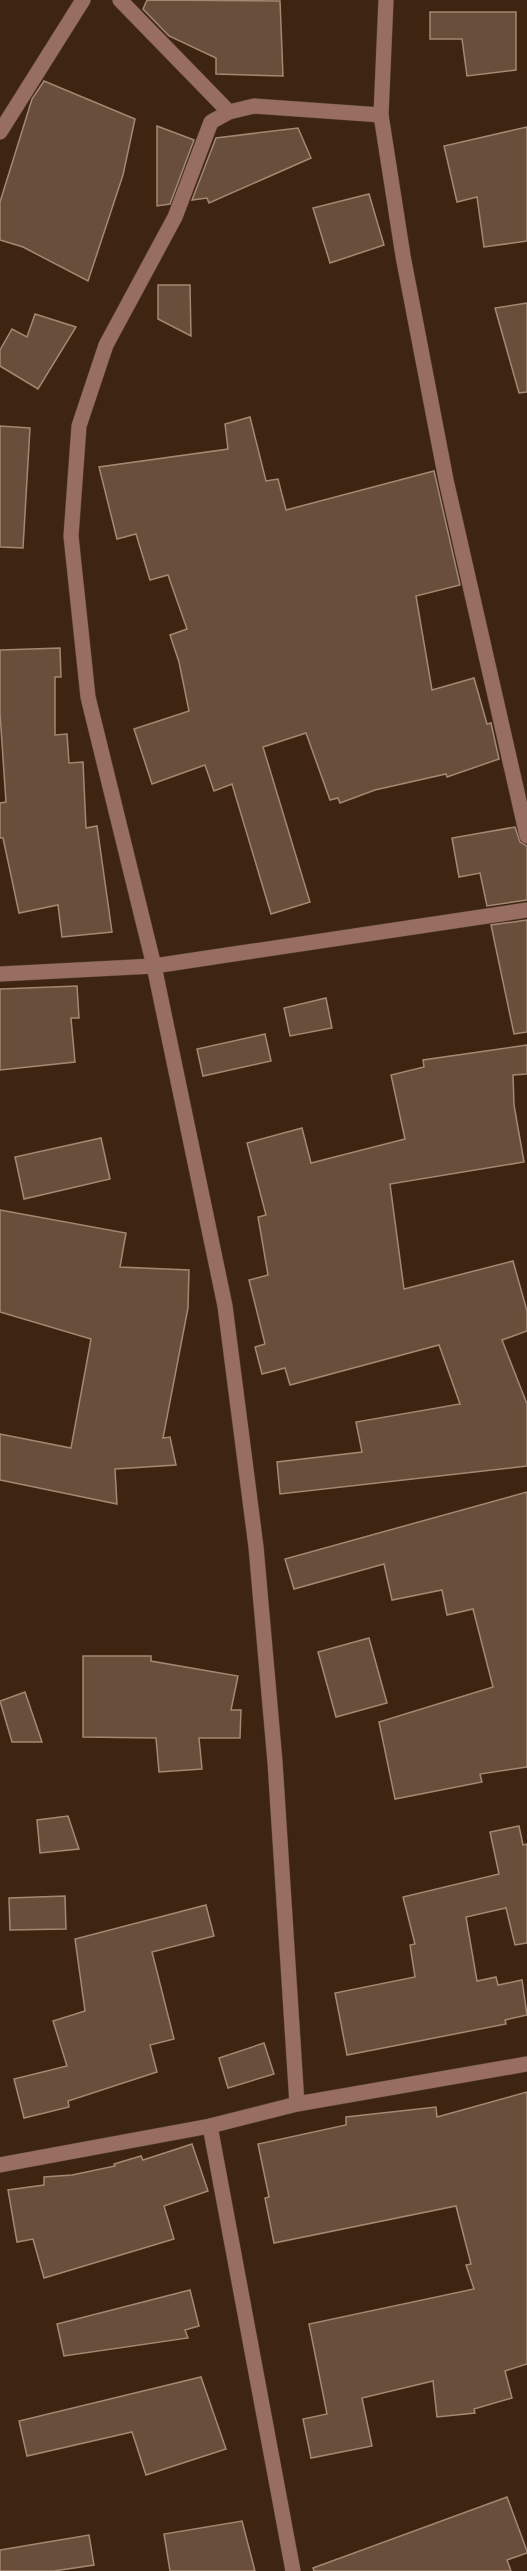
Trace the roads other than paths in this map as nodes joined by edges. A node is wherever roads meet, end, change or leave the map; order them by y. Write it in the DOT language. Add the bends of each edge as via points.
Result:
graph roads {
  1 [pos="83,0"];
  2 [pos="120,0"];
  3 [pos="386,0"];
  4 [pos="229,112"];
  5 [pos="381,115"];
  6 [pos="0,132"];
  7 [pos="527,836"];
  8 [pos="527,910"];
  9 [pos="154,966"];
  10 [pos="0,974"];
  11 [pos="527,2064"];
  12 [pos="297,2104"];
  13 [pos="210,2126"];
  14 [pos="0,2165"];
  15 [pos="293,2571"];
  1 -- 6 [label="street"];
  2 -- 4 [label="street"];
  3 -- 5 [label="street"];
  4 -- 5 [label="street" via="254,106"];
  4 -- 9 [label="street" via="211,122 175,217 106,345 79,426 71,536 88,697"];
  5 -- 7 [label="street" via="403,256 444,468"];
  8 -- 9 [label="street"];
  9 -- 10 [label="street"];
  9 -- 12 [label="street" via="225,1306 256,1547"];
  11 -- 12 [label="street"];
  12 -- 13 [label="street"];
  13 -- 14 [label="street"];
  13 -- 15 [label="street"];
}
